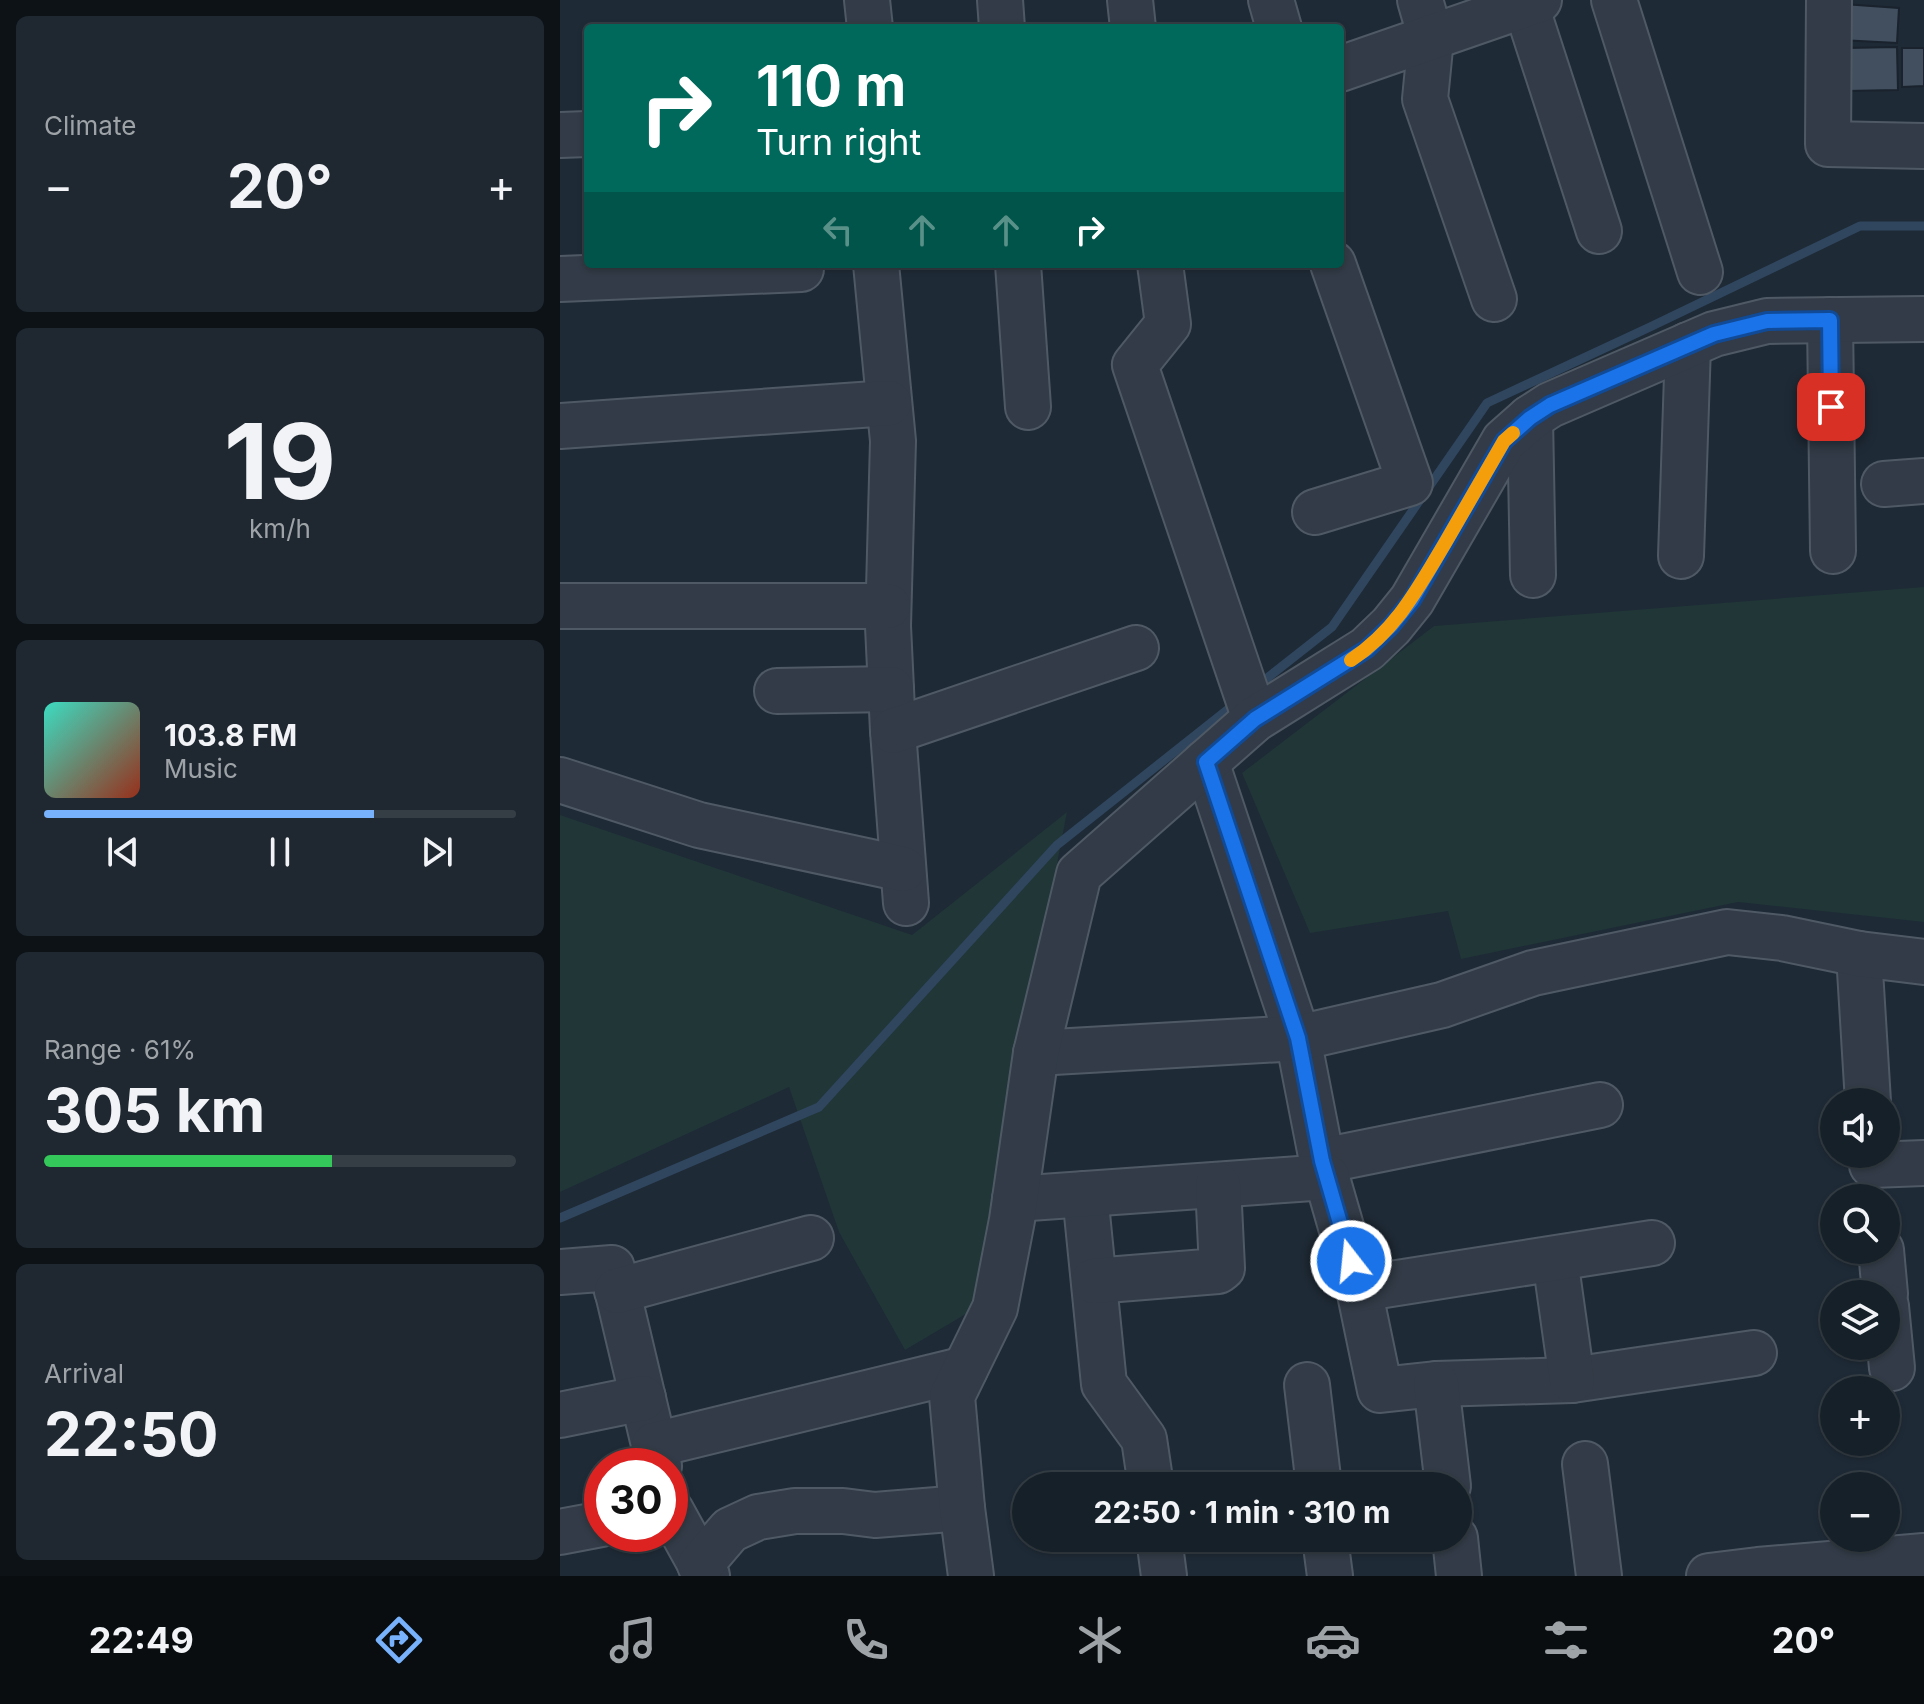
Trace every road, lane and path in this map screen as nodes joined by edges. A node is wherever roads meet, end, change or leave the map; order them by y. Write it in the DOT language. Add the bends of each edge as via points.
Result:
graph roads {
  1 [pos="867,0"];
  2 [pos="1000,0"];
  3 [pos="1130,0"];
  4 [pos="1271,0"];
  5 [pos="1614,0"];
  6 [pos="1829,0"];
  7 [pos="1532,3"];
  8 [pos="1426,19"];
  9 [pos="870,24"];
  10 [pos="1002,24"];
  11 [pos="1133,24"];
  12 [pos="1278,24"];
  13 [pos="1344,67"];
  14 [pos="584,134"];
  15 [pos="560,135"];
  16 [pos="1924,146"];
  17 [pos="1599,231"];
  18 [pos="801,268"];
  19 [pos="876,268"];
  20 [pos="1018,268"];
  21 [pos="1161,268"];
  22 [pos="1334,268"];
  23 [pos="1700,272"];
  24 [pos="560,279"];
  25 [pos="1494,299"];
  26 [pos="1924,319"];
  27 [pos="1830,320"];
  28 [pos="1688,345"];
  29 [pos="889,403"];
  30 [pos="1028,407"];
  31 [pos="1530,418"];
  32 [pos="560,426"];
  33 [pos="1315,512"];
  34 [pos="1833,551"];
  35 [pos="1681,556"];
  36 [pos="1533,575"];
  37 [pos="560,606"];
  38 [pos="888,606"];
  39 [pos="1136,648"];
  40 [pos="777,691"];
  41 [pos="892,710"];
  42 [pos="1255,719"];
  43 [pos="1206,762"];
  44 [pos="560,780"];
  45 [pos="1859,954"];
  46 [pos="1924,962"];
  47 [pos="1298,1038"];
  48 [pos="1036,1053"];
  49 [pos="1867,1088"];
  50 [pos="1600,1105"];
  51 [pos="1924,1163"];
  52 [pos="1325,1169"];
  53 [pos="1873,1172"];
  54 [pos="1218,1185"];
  55 [pos="1085,1194"];
  56 [pos="1015,1199"];
  57 [pos="811,1238"];
  58 [pos="1652,1243"];
  59 [pos="1555,1259"];
  60 [pos="560,1272"];
  61 [pos="1094,1281"];
  62 [pos="1359,1289"];
  63 [pos="617,1291"];
  64 [pos="1754,1353"];
  65 [pos="1891,1360"];
  66 [pos="1892,1368"];
  67 [pos="965,1369"];
  68 [pos="1572,1380"];
  69 [pos="1436,1384"];
  70 [pos="1307,1385"];
  71 [pos="643,1398"];
  72 [pos="560,1415"];
  73 [pos="655,1448"];
  74 [pos="685,1448"];
  75 [pos="1585,1464"];
  76 [pos="1149,1472"];
  77 [pos="1317,1472"];
  78 [pos="1446,1472"];
  79 [pos="962,1508"];
  80 [pos="584,1527"];
  81 [pos="560,1532"];
  82 [pos="688,1542"];
  83 [pos="1161,1552"];
  84 [pos="1327,1552"];
  85 [pos="1456,1552"];
  86 [pos="1924,1556"];
  87 [pos="704,1570"];
  88 [pos="971,1576"];
  89 [pos="1164,1576"];
  90 [pos="1330,1576"];
  91 [pos="1459,1576"];
  92 [pos="1599,1576"];
  93 [pos="1709,1576"];
  1 -- 9 [label="street"];
  2 -- 10 [label="street"];
  3 -- 11 [label="street"];
  4 -- 12 [label="street"];
  5 -- 23 [label="street"];
  6 -- 16 [label="street" via="1828,144"];
  7 -- 8 [label="street"];
  7 -- 17 [label="street"];
  8 -- 13 [label="street"];
  8 -- 25 [label="street" via="1425,99"];
  14 -- 15 [label="street"];
  18 -- 24 [label="street"];
  19 -- 29 [label="street"];
  20 -- 30 [label="street"];
  21 -- 42 [label="street" via="1168,324 1135,365"];
  22 -- 33 [label="street" via="1410,483"];
  26 -- 27 [label="street"];
  27 -- 28 [label="street" via="1767,321"];
  27 -- 34 [label="street"];
  28 -- 31 [label="street"];
  28 -- 35 [label="street"];
  29 -- 32 [label="street"];
  29 -- 38 [label="street" via="893,441"];
  31 -- 36 [label="street"];
  31 -- 42 [label="street" via="1504,441 1412,600 1391,626 1356,657"];
  37 -- 38 [label="street"];
  38 -- 41 [label="street"];
  39 -- 41 [label="street"];
  40 -- 41 [label="street"];
  41 -- 44 [label="street" via="905,886"];
  42 -- 43 [label="street"];
  43 -- 47 [label="street"];
  43 -- 48 [label="street" via="1079,874"];
  45 -- 46 [label="street"];
  45 -- 47 [label="street" via="1727,932 1533,973 1442,1005"];
  45 -- 49 [label="street"];
  47 -- 48 [label="street"];
  47 -- 52 [label="street"];
  48 -- 56 [label="street"];
  50 -- 52 [label="street"];
  51 -- 53 [label="street"];
  52 -- 54 [label="street"];
  52 -- 62 [label="street"];
  54 -- 55 [label="street"];
  54 -- 61 [label="street" via="1222,1268"];
  55 -- 56 [label="street"];
  55 -- 61 [label="street"];
  56 -- 67 [label="street" via="995,1308"];
  57 -- 63 [label="street"];
  58 -- 59 [label="street"];
  59 -- 62 [label="street"];
  59 -- 68 [label="street"];
  60 -- 63 [label="street" via="612,1268"];
  61 -- 76 [label="street" via="1104,1384 1144,1439"];
  62 -- 69 [label="street" via="1380,1390"];
  63 -- 71 [label="street"];
  64 -- 68 [label="street"];
  65 -- 66 [label="street"];
  67 -- 74 [label="street"];
  67 -- 79 [label="street" via="952,1396"];
  68 -- 69 [label="street"];
  69 -- 78 [label="street"];
  70 -- 77 [label="street"];
  71 -- 72 [label="street"];
  71 -- 73 [label="street"];
  75 -- 92 [label="street"];
  79 -- 87 [label="street" via="875,1515 795,1511 758,1517 730,1530"];
  79 -- 88 [label="street"];
  80 -- 81 [label="street"];
  82 -- 87 [label="street"];
  83 -- 89 [label="street"];
  84 -- 90 [label="street"];
  85 -- 91 [label="street"];
  86 -- 93 [label="street"];
}
